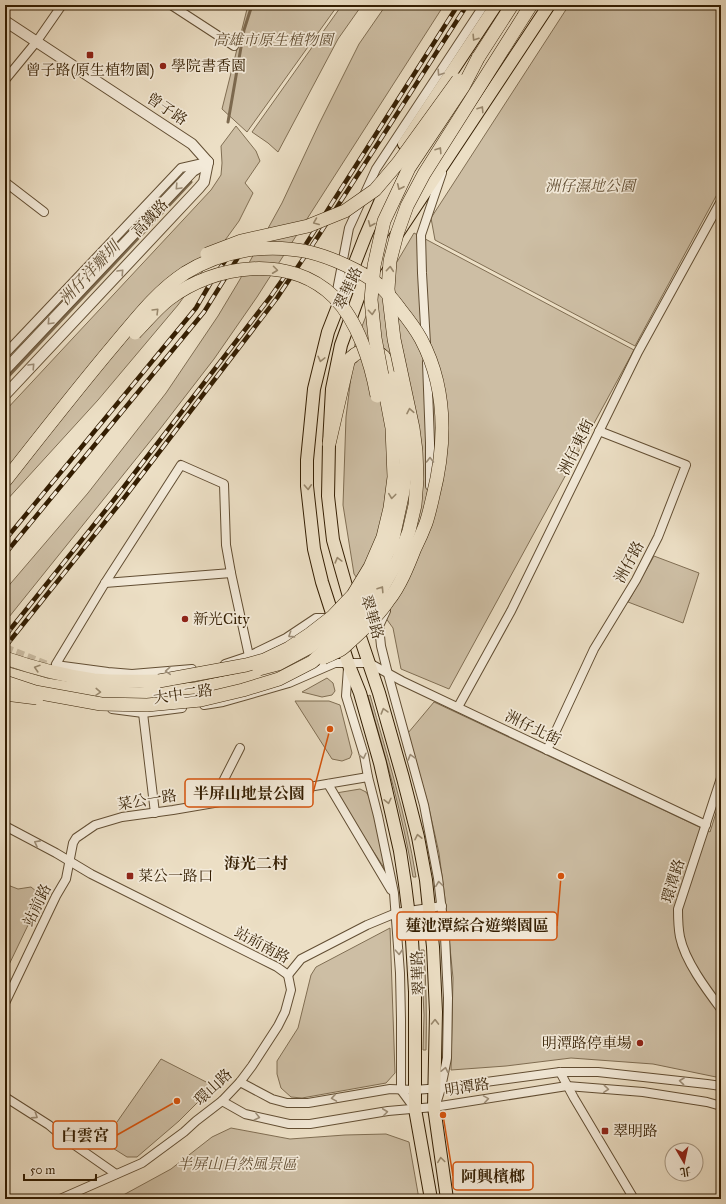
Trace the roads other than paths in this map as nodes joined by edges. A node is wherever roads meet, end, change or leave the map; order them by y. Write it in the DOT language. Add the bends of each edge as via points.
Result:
graph roads {
  1 [pos="62,5"];
  2 [pos="171,5"];
  3 [pos="484,5"];
  4 [pos="496,5"];
  5 [pos="512,5"];
  6 [pos="531,5"];
  7 [pos="549,5"];
  8 [pos="5,21"];
  9 [pos="37,42"];
  10 [pos="234,46"];
  11 [pos="478,58"];
  12 [pos="5,80"];
  13 [pos="446,161"];
  14 [pos="208,162"];
  15 [pos="5,182"];
  16 [pos="721,201"];
  17 [pos="44,212"];
  18 [pos="328,332"];
  19 [pos="5,354"];
  20 [pos="5,370"];
  21 [pos="5,395"];
  22 [pos="599,431"];
  23 [pos="329,444"];
  24 [pos="392,454"];
  25 [pos="5,468"];
  26 [pos="5,481"];
  27 [pos="5,490"];
  28 [pos="231,573"];
  29 [pos="105,583"];
  30 [pos="353,611"];
  31 [pos="329,617"];
  32 [pos="356,625"];
  33 [pos="379,626"];
  34 [pos="340,637"];
  35 [pos="286,646"];
  36 [pos="249,656"];
  37 [pos="5,658"];
  38 [pos="312,662"];
  39 [pos="336,662"];
  40 [pos="348,663"];
  41 [pos="370,663"];
  42 [pos="5,673"];
  43 [pos="296,673"];
  44 [pos="388,674"];
  45 [pos="159,681"];
  46 [pos="5,682"];
  47 [pos="5,694"];
  48 [pos="27,702"];
  49 [pos="101,704"];
  50 [pos="458,707"];
  51 [pos="143,713"];
  52 [pos="240,748"];
  53 [pos="547,750"];
  54 [pos="368,777"];
  55 [pos="721,778"];
  56 [pos="328,784"];
  57 [pos="212,803"];
  58 [pos="155,813"];
  59 [pos="706,825"];
  60 [pos="5,826"];
  61 [pos="69,860"];
  62 [pos="394,893"];
  63 [pos="442,906"];
  64 [pos="429,908"];
  65 [pos="409,911"];
  66 [pos="396,913"];
  67 [pos="288,975"];
  68 [pos="5,1003"];
  69 [pos="721,1009"];
  70 [pos="560,1072"];
  71 [pos="240,1082"];
  72 [pos="567,1086"];
  73 [pos="721,1086"];
  74 [pos="438,1088"];
  75 [pos="401,1090"];
  76 [pos="414,1090"];
  77 [pos="5,1097"];
  78 [pos="222,1101"];
  79 [pos="721,1106"];
  80 [pos="434,1107"];
  81 [pos="415,1109"];
  82 [pos="116,1174"];
  83 [pos="60,1199"];
  84 [pos="431,1199"];
  85 [pos="447,1199"];
  86 [pos="634,1199"];
  1 -- 9 [label="street"];
  2 -- 10 [label="street"];
  3 -- 18 [label="street, 翠華路, one-way" via="376,169 349,228"];
  4 -- 18 [label="main road, 翠華路, one-way" via="404,144"];
  5 -- 11 [label="highway"];
  38 -- 6 [label="highway, one-way, bridge" via="364,613 398,560 409,531 417,479 416,451 394,339 388,289 390,261 397,234 407,206 424,174"];
  13 -- 7 [label="main road, 翠華路, one-way"];
  8 -- 9 [label="street, 曾子路"];
  9 -- 12 [label="street"];
  9 -- 14 [label="street, 曾子路" via="192,144"];
  11 -- 24 [label="highway, one-way, bridge" via="463,88 408,168 384,221 374,266 371,300 375,338 392,428"];
  11 -- 25 [label="highway, one-way, bridge" via="457,81 398,163 375,190 345,211 308,226 241,241 218,249 171,273 148,292 77,375"];
  13 -- 23 [label="main road, 翠華路" via="362,287 341,345 332,389"];
  33 -- 13 [label="street, 翠華路, one-way" via="414,549 429,503 430,443 421,235"];
  14 -- 19 [label="street, 高鐵路" via="181,168"];
  14 -- 20 [label="street, 高鐵路, one-way" via="193,171"];
  21 -- 14 [label="street, 高鐵路, one-way" via="199,188 204,182"];
  15 -- 17 [label="street"];
  16 -- 22 [label="street, 洲仔東街" via="638,352"];
  18 -- 31 [label="main road, 翠華路, one-way" via="314,388 307,486 314,549"];
  22 -- 50 [label="street, 洲仔東街" via="511,611"];
  22 -- 53 [label="street, 洲仔路" via="686,465 658,537 636,580 594,648"];
  30 -- 23 [label="main road, 翠華路, one-way" via="333,540 328,496"];
  23 -- 45 [label="highway, bridge" via="348,362 358,353 378,352 386,360 393,378 404,430 406,467 392,542 378,573 360,601 335,627 308,648 278,664 231,677 196,683"];
  27 -- 24 [label="highway, one-way, bridge" via="125,342 160,307 181,291 202,280 248,269 280,270 309,279 328,292 342,307 358,335 368,362"];
  24 -- 45 [label="highway, one-way, bridge" via="394,477 383,537 370,568 356,590 332,617 289,648 264,660"];
  26 -- 38 [label="highway, bridge" via="154,297 194,268 239,251 277,248 319,254 358,272 378,284 393,300 414,328 428,354 434,369 441,404 440,462 427,521 408,567 389,601 363,630 340,650"];
  28 -- 29 [label="street"];
  28 -- 29 [label="street" via="226,545 224,484 181,465"];
  28 -- 36 [label="street"];
  36 -- 29 [label="street, 大中二路, one-way" via="221,665 132,674 56,664"];
  30 -- 31 [label="street, 大中二路"];
  30 -- 32 [label="main road, 翠華路"];
  30 -- 33 [label="street" via="369,612"];
  31 -- 34 [label="main road, 翠華路"];
  31 -- 35 [label="street" via="303,637"];
  31 -- 36 [label="street, 大中二路, one-way" via="316,618 286,638"];
  32 -- 34 [label="highway"];
  32 -- 41 [label="main road, 翠華路"];
  33 -- 44 [label="street, 翠華路"];
  34 -- 40 [label="main road, 翠華路"];
  42 -- 34 [label="highway, one-way" via="47,685 92,692 140,694 194,689 283,667"];
  45 -- 37 [label="highway, one-way" via="95,680 44,670"];
  38 -- 49 [label="highway, bridge" via="279,679 201,700 147,705"];
  39 -- 40 [label="street"];
  39 -- 43 [label="street" via="328,660"];
  39 -- 51 [label="street, 大中二路" via="289,683 223,702"];
  40 -- 41 [label="street"];
  40 -- 54 [label="street, 翠華路, one-way" via="346,696"];
  40 -- 65 [label="main road, 翠華路, one-way" via="360,693 380,763 400,851"];
  41 -- 44 [label="street, 洲仔北街"];
  64 -- 41 [label="main road, 翠華路, one-way" via="418,837 404,778"];
  44 -- 50 [label="street, 洲仔北街"];
  63 -- 44 [label="street, 翠華路, one-way" via="424,805"];
  46 -- 49 [label="highway, bridge" via="35,692"];
  47 -- 49 [label="highway, bridge" via="91,705"];
  48 -- 51 [label="street, 大中二路" via="57,700"];
  50 -- 53 [label="street, 洲仔北街"];
  51 -- 58 [label="street"];
  52 -- 57 [label="street"];
  53 -- 59 [label="street, 洲仔北街"];
  54 -- 56 [label="street, 菜公一路"];
  54 -- 62 [label="street, 翠華路"];
  55 -- 59 [label="street, 環潭路"];
  56 -- 57 [label="street, 菜公一路"];
  56 -- 62 [label="street"];
  57 -- 58 [label="street, 菜公一路"];
  58 -- 61 [label="street, 菜公一路" via="122,818 95,826 76,838"];
  59 -- 69 [label="street, 環潭路" via="678,909 678,926 687,957"];
  61 -- 60 [label="street, 站前南路, one-way"];
  61 -- 67 [label="street, 站前南路" via="91,874 277,967"];
  61 -- 68 [label="street, 站前路" via="66,878"];
  62 -- 66 [label="street, 翠華路"];
  63 -- 64 [label="street, 站前南路"];
  74 -- 63 [label="street, 翠華路, one-way" via="448,1058 447,952"];
  64 -- 65 [label="street, 站前南路"];
  74 -- 64 [label="main road, 翠華路, one-way" via="433,947"];
  65 -- 66 [label="street, 站前南路"];
  65 -- 76 [label="main road, 翠華路" via="415,992"];
  66 -- 67 [label="street, 站前南路" via="301,959"];
  66 -- 75 [label="street, 翠華路, one-way" via="401,1019"];
  67 -- 71 [label="street, 環山路" via="291,990 285,1012"];
  70 -- 72 [label="street"];
  73 -- 70 [label="street, 明潭路, one-way" via="598,1072"];
  70 -- 74 [label="street, 明潭路"];
  75 -- 71 [label="street, 明潭路, one-way" via="390,1089 308,1103 293,1103 272,1099"];
  71 -- 78 [label="street, 環山路"];
  72 -- 79 [label="street, 明潭路, one-way" via="643,1092"];
  80 -- 72 [label="street, 明潭路, one-way"];
  72 -- 86 [label="street"];
  74 -- 76 [label="street, 明潭路"];
  74 -- 80 [label="main road, 翠華路"];
  75 -- 76 [label="street, 明潭路"];
  75 -- 81 [label="street, 翠華路"];
  76 -- 81 [label="main road, 翠華路"];
  77 -- 82 [label="street, one-way"];
  78 -- 81 [label="street, 明潭路, one-way" via="244,1114 290,1124 310,1124"];
  78 -- 82 [label="street, 環山路" via="142,1163"];
  80 -- 81 [label="street, 明潭路"];
  85 -- 80 [label="main road, 翠華路, one-way"];
  81 -- 84 [label="main road, 翠華路"];
  82 -- 83 [label="street, 環山路"];
}
